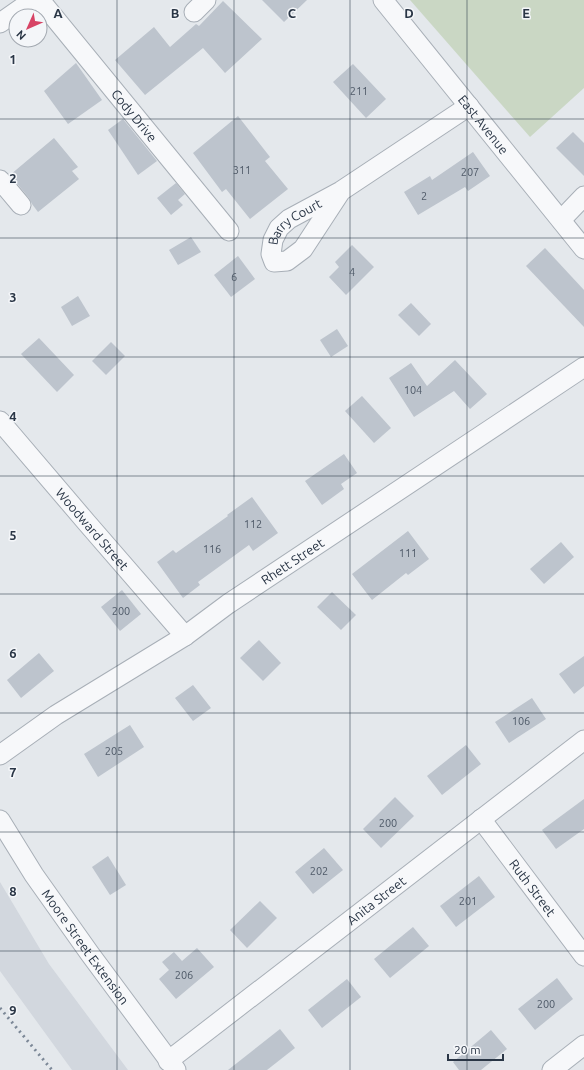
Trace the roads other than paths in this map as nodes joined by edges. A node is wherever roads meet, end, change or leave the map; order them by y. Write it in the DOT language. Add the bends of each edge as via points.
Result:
graph roads {
  1 [pos="33,0"];
  2 [pos="40,0"];
  3 [pos="383,0"];
  4 [pos="2,17"];
  5 [pos="469,106"];
  6 [pos="0,180"];
  7 [pos="341,191"];
  8 [pos="584,196"];
  9 [pos="21,205"];
  10 [pos="561,220"];
  11 [pos="229,231"];
  12 [pos="584,249"];
  13 [pos="584,367"];
  14 [pos="0,421"];
  15 [pos="185,636"];
  16 [pos="584,740"];
  17 [pos="0,755"];
  18 [pos="481,819"];
  19 [pos="0,820"];
  20 [pos="584,956"];
  21 [pos="584,1045"];
  22 [pos="172,1065"];
  23 [pos="552,1070"];
  1 -- 4 [label="street"];
  2 -- 11 [label="street, Cody Drive"];
  3 -- 5 [label="street, East Avenue"];
  5 -- 7 [label="street"];
  5 -- 10 [label="street, East Avenue"];
  6 -- 9 [label="street"];
  8 -- 10 [label="street"];
  10 -- 12 [label="street, East Avenue"];
  13 -- 15 [label="street, Rhett Street" via="228,604"];
  14 -- 15 [label="street, Woodward Street"];
  15 -- 17 [label="street, Rhett Street" via="56,715"];
  16 -- 18 [label="street, Anita Street"];
  18 -- 20 [label="street, Ruth Street"];
  18 -- 22 [label="street, Anita Street"];
  19 -- 22 [label="street, Moore Street Extension" via="34,875"];
  21 -- 23 [label="street"];
}
